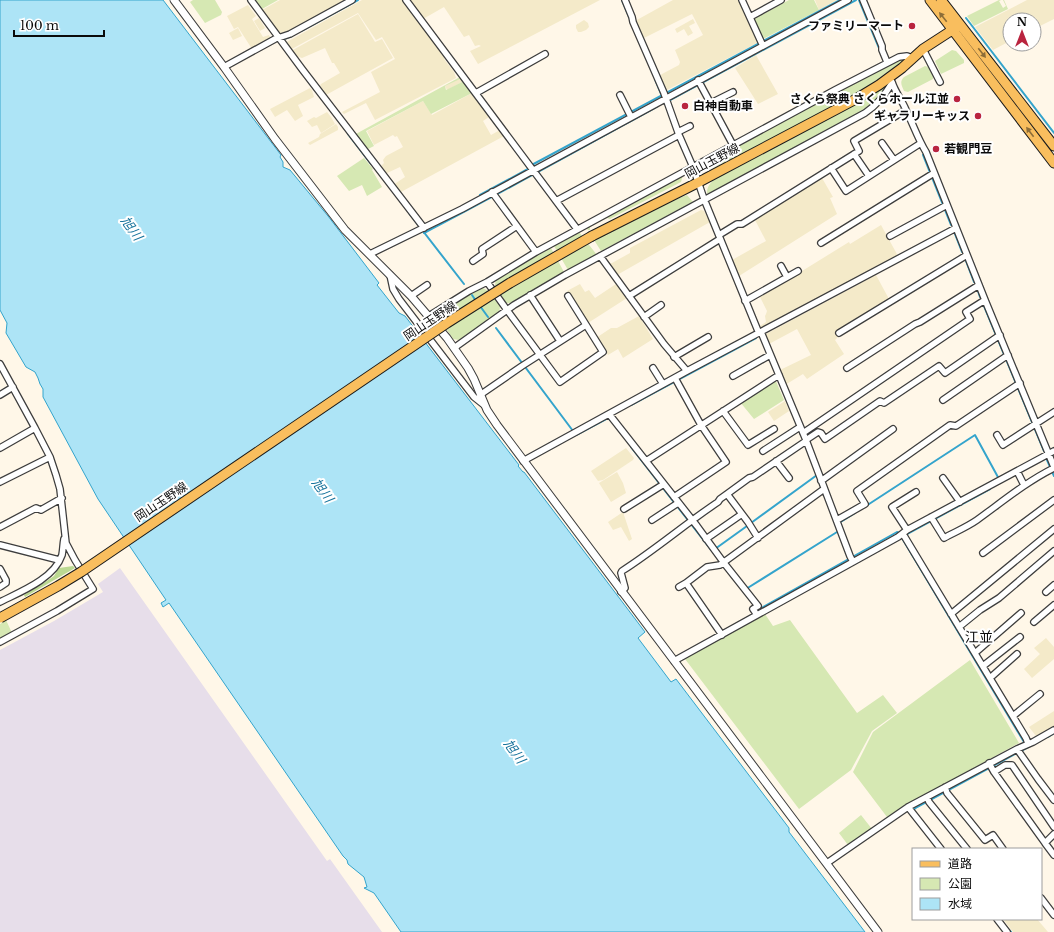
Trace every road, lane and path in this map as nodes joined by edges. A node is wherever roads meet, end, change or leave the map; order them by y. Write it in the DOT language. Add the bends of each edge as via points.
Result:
graph roads {
  1 [pos="174,0"];
  2 [pos="251,0"];
  3 [pos="352,0"];
  4 [pos="406,0"];
  5 [pos="625,0"];
  6 [pos="742,0"];
  7 [pos="781,0"];
  8 [pos="848,0"];
  9 [pos="863,0"];
  10 [pos="930,0"];
  11 [pos="941,0"];
  12 [pos="750,17"];
  13 [pos="957,28"];
  14 [pos="279,39"];
  15 [pos="762,43"];
  16 [pos="923,49"];
  17 [pos="545,54"];
  18 [pos="912,58"];
  19 [pos="887,62"];
  20 [pos="224,67"];
  21 [pos="892,79"];
  22 [pos="940,82"];
  23 [pos="700,83"];
  24 [pos="733,92"];
  25 [pos="476,93"];
  26 [pos="620,95"];
  27 [pos="664,95"];
  28 [pos="885,95"];
  29 [pos="899,96"];
  30 [pos="711,103"];
  31 [pos="906,110"];
  32 [pos="630,115"];
  33 [pos="690,126"];
  34 [pos="678,134"];
  35 [pos="882,143"];
  36 [pos="921,143"];
  37 [pos="733,145"];
  38 [pos="1054,146"];
  39 [pos="854,154"];
  40 [pos="894,160"];
  41 [pos="1054,162"];
  42 [pos="693,167"];
  43 [pos="831,168"];
  44 [pos="533,170"];
  45 [pos="931,174"];
  46 [pos="869,176"];
  47 [pos="699,182"];
  48 [pos="494,195"];
  49 [pos="704,199"];
  50 [pos="556,200"];
  51 [pos="945,207"];
  52 [pos="517,226"];
  53 [pos="956,228"];
  54 [pos="422,229"];
  55 [pos="577,229"];
  56 [pos="890,236"];
  57 [pos="720,237"];
  58 [pos="821,243"];
  59 [pos="536,252"];
  60 [pos="370,254"];
  61 [pos="967,255"];
  62 [pos="600,256"];
  63 [pos="472,261"];
  64 [pos="781,266"];
  65 [pos="798,271"];
  66 [pos="390,274"];
  67 [pos="787,277"];
  68 [pos="487,282"];
  69 [pos="427,285"];
  70 [pos="979,285"];
  71 [pos="530,295"];
  72 [pos="411,296"];
  73 [pos="568,296"];
  74 [pos="629,296"];
  75 [pos="985,300"];
  76 [pos="746,301"];
  77 [pos="661,306"];
  78 [pos="507,310"];
  79 [pos="429,316"];
  80 [pos="644,317"];
  81 [pos="586,325"];
  82 [pos="761,332"];
  83 [pos="839,334"];
  84 [pos="998,336"];
  85 [pos="708,337"];
  86 [pos="560,341"];
  87 [pos="454,348"];
  88 [pos="540,354"];
  89 [pos="768,356"];
  90 [pos="1006,356"];
  91 [pos="674,357"];
  92 [pos="0,364"];
  93 [pos="653,368"];
  94 [pos="847,368"];
  95 [pos="687,371"];
  96 [pos="733,376"];
  97 [pos="777,376"];
  98 [pos="676,380"];
  99 [pos="663,384"];
  100 [pos="1018,384"];
  101 [pos="13,387"];
  102 [pos="480,394"];
  103 [pos="0,395"];
  104 [pos="943,400"];
  105 [pos="484,405"];
  106 [pos="723,411"];
  107 [pos="1054,412"];
  108 [pos="610,415"];
  109 [pos="701,425"];
  110 [pos="1034,425"];
  111 [pos="36,428"];
  112 [pos="798,428"];
  113 [pos="774,429"];
  114 [pos="893,429"];
  115 [pos="803,433"];
  116 [pos="997,435"];
  117 [pos="805,442"];
  118 [pos="0,448"];
  119 [pos="762,451"];
  120 [pos="1051,452"];
  121 [pos="50,457"];
  122 [pos="523,461"];
  123 [pos="646,461"];
  124 [pos="776,461"];
  125 [pos="1053,468"];
  126 [pos="1017,472"];
  127 [pos="789,478"];
  128 [pos="943,478"];
  129 [pos="821,481"];
  130 [pos="0,482"];
  131 [pos="1024,485"];
  132 [pos="661,486"];
  133 [pos="824,489"];
  134 [pos="916,492"];
  135 [pos="727,494"];
  136 [pos="62,498"];
  137 [pos="1054,500"];
  138 [pos="960,502"];
  139 [pos="675,503"];
  140 [pos="624,509"];
  141 [pos="742,514"];
  142 [pos="932,519"];
  143 [pos="652,520"];
  144 [pos="837,520"];
  145 [pos="690,522"];
  146 [pos="0,527"];
  147 [pos="1054,529"];
  148 [pos="64,534"];
  149 [pos="903,534"];
  150 [pos="758,538"];
  151 [pos="706,539"];
  152 [pos="0,545"];
  153 [pos="1054,551"];
  154 [pos="983,553"];
  155 [pos="60,559"];
  156 [pos="852,559"];
  157 [pos="75,560"];
  158 [pos="723,563"];
  159 [pos="0,569"];
  160 [pos="686,583"];
  161 [pos="1054,585"];
  162 [pos="0,587"];
  163 [pos="679,587"];
  164 [pos="622,592"];
  165 [pos="1046,592"];
  166 [pos="0,601"];
  167 [pos="1054,606"];
  168 [pos="1021,613"];
  169 [pos="951,614"];
  170 [pos="757,615"];
  171 [pos="0,618"];
  172 [pos="1034,622"];
  173 [pos="959,627"];
  174 [pos="722,635"];
  175 [pos="1020,637"];
  176 [pos="0,642"];
  177 [pos="975,653"];
  178 [pos="1017,654"];
  179 [pos="674,661"];
  180 [pos="983,666"];
  181 [pos="990,678"];
  182 [pos="1040,694"];
  183 [pos="1013,716"];
  184 [pos="1054,730"];
  185 [pos="1028,743"];
  186 [pos="1018,751"];
  187 [pos="1003,761"];
  188 [pos="991,767"];
  189 [pos="946,790"];
  190 [pos="928,799"];
  191 [pos="1054,800"];
  192 [pos="908,807"];
  193 [pos="1054,827"];
  194 [pos="1054,834"];
  195 [pos="1045,842"];
  196 [pos="940,848"];
  197 [pos="966,848"];
  198 [pos="1002,848"];
  199 [pos="1054,855"];
  200 [pos="827,863"];
  201 [pos="1042,899"];
  202 [pos="1054,915"];
  203 [pos="998,920"];
  204 [pos="878,932"];
  205 [pos="1007,932"];
  1 -- 20 [label="street"];
  2 -- 14 [label="street"];
  3 -- 14 [label="street"];
  4 -- 25 [label="street"];
  5 -- 27 [label="street"];
  6 -- 12 [label="street"];
  7 -- 12 [label="street"];
  8 -- 15 [label="street"];
  9 -- 19 [label="street"];
  13 -- 10 [label="main road, one-way"];
  11 -- 13 [label="main road"];
  12 -- 15 [label="street"];
  13 -- 16 [label="main road, 岡山玉野線"];
  13 -- 38 [label="main road, one-way"];
  41 -- 13 [label="main road, one-way"];
  14 -- 20 [label="street"];
  14 -- 54 [label="street"];
  15 -- 23 [label="street"];
  16 -- 18 [label="main road, 岡山玉野線"];
  16 -- 22 [label="street"];
  17 -- 25 [label="street"];
  18 -- 19 [label="street" via="902,56"];
  18 -- 21 [label="main road, 岡山玉野線"];
  19 -- 37 [label="street"];
  20 -- 60 [label="street" via="345,230"];
  21 -- 28 [label="street"];
  21 -- 29 [label="street"];
  21 -- 47 [label="main road, 岡山玉野線"];
  23 -- 27 [label="street"];
  23 -- 30 [label="street"];
  24 -- 30 [label="street"];
  25 -- 44 [label="street"];
  26 -- 32 [label="street"];
  27 -- 32 [label="street"];
  27 -- 34 [label="street"];
  28 -- 29 [label="street"];
  28 -- 49 [label="street" via="872,109"];
  29 -- 31 [label="street"];
  30 -- 37 [label="street"];
  31 -- 36 [label="street"];
  31 -- 39 [label="street" via="854,141 859,151"];
  32 -- 44 [label="street"];
  33 -- 34 [label="street"];
  34 -- 42 [label="street"];
  34 -- 50 [label="street"];
  35 -- 40 [label="street"];
  36 -- 40 [label="street"];
  36 -- 45 [label="street"];
  37 -- 42 [label="street"];
  39 -- 43 [label="street"];
  39 -- 46 [label="street"];
  40 -- 46 [label="street"];
  42 -- 47 [label="street"];
  42 -- 55 [label="street"];
  43 -- 46 [label="street" via="846,191"];
  43 -- 57 [label="street" via="742,224 737,224"];
  44 -- 48 [label="street"];
  44 -- 50 [label="street"];
  45 -- 51 [label="street"];
  45 -- 58 [label="street"];
  47 -- 49 [label="street"];
  47 -- 171 [label="main road, 岡山玉野線, bridge" via="592,236 510,282 81,572"];
  48 -- 52 [label="street"];
  48 -- 54 [label="street"];
  49 -- 57 [label="street"];
  49 -- 62 [label="street"];
  50 -- 55 [label="street"];
  51 -- 53 [label="street"];
  51 -- 56 [label="street"];
  52 -- 59 [label="street"];
  52 -- 63 [label="street" via="482,249 483,254"];
  53 -- 61 [label="street"];
  53 -- 82 [label="street"];
  54 -- 60 [label="street"];
  55 -- 59 [label="street"];
  57 -- 74 [label="street"];
  57 -- 76 [label="street"];
  59 -- 68 [label="street"];
  60 -- 66 [label="street"];
  61 -- 70 [label="street"];
  61 -- 83 [label="street"];
  62 -- 71 [label="street"];
  62 -- 74 [label="street"];
  64 -- 67 [label="street"];
  65 -- 67 [label="street"];
  66 -- 72 [label="street"];
  66 -- 105 [label="street" via="393,289 399,299 474,397"];
  67 -- 76 [label="street"];
  68 -- 78 [label="street"];
  68 -- 79 [label="street"];
  69 -- 72 [label="street"];
  70 -- 75 [label="street"];
  70 -- 94 [label="street"];
  71 -- 78 [label="street"];
  71 -- 86 [label="street"];
  72 -- 79 [label="street"];
  73 -- 81 [label="street"];
  74 -- 80 [label="street"];
  75 -- 84 [label="street"];
  75 -- 115 [label="street" via="966,312 970,319"];
  76 -- 82 [label="street" via="758,331"];
  77 -- 80 [label="street"];
  78 -- 87 [label="street"];
  78 -- 88 [label="street"];
  79 -- 87 [label="street"];
  80 -- 91 [label="street"];
  81 -- 86 [label="street"];
  81 -- 88 [label="street" via="603,352 560,382"];
  82 -- 89 [label="street"];
  82 -- 95 [label="street"];
  84 -- 90 [label="street"];
  84 -- 117 [label="street" via="945,373 939,366 825,439 818,432"];
  85 -- 91 [label="street"];
  86 -- 88 [label="street"];
  87 -- 102 [label="street" via="468,368"];
  88 -- 102 [label="street"];
  89 -- 96 [label="street"];
  89 -- 97 [label="street"];
  90 -- 100 [label="street"];
  90 -- 104 [label="street"];
  91 -- 95 [label="street"];
  92 -- 101 [label="street"];
  93 -- 99 [label="street"];
  95 -- 98 [label="street"];
  97 -- 106 [label="street"];
  97 -- 112 [label="street"];
  98 -- 99 [label="street"];
  98 -- 109 [label="street"];
  99 -- 108 [label="street"];
  100 -- 110 [label="street"];
  100 -- 144 [label="street" via="956,426 950,425 857,491 865,504"];
  101 -- 103 [label="street"];
  101 -- 111 [label="street"];
  102 -- 105 [label="street"];
  105 -- 122 [label="street"];
  106 -- 109 [label="street"];
  106 -- 113 [label="street" via="748,445"];
  107 -- 110 [label="street"];
  108 -- 122 [label="street"];
  108 -- 123 [label="street"];
  109 -- 123 [label="street"];
  109 -- 139 [label="street" via="726,462"];
  110 -- 116 [label="street" via="1003,445"];
  110 -- 120 [label="street"];
  111 -- 118 [label="street"];
  111 -- 121 [label="street"];
  112 -- 115 [label="street"];
  112 -- 119 [label="street"];
  114 -- 129 [label="street"];
  115 -- 117 [label="street"];
  117 -- 124 [label="street"];
  117 -- 129 [label="street"];
  120 -- 125 [label="street"];
  120 -- 126 [label="street"];
  121 -- 130 [label="street"];
  121 -- 136 [label="street"];
  122 -- 164 [label="street"];
  123 -- 132 [label="street"];
  124 -- 127 [label="street"];
  124 -- 135 [label="street"];
  125 -- 131 [label="street"];
  126 -- 131 [label="street"];
  126 -- 138 [label="street"];
  128 -- 138 [label="street"];
  129 -- 133 [label="street"];
  131 -- 142 [label="street" via="975,521 944,538"];
  132 -- 139 [label="street"];
  132 -- 140 [label="street"];
  133 -- 144 [label="street"];
  133 -- 150 [label="street"];
  134 -- 149 [label="street" via="892,507"];
  135 -- 141 [label="street"];
  135 -- 145 [label="street"];
  136 -- 146 [label="street"];
  136 -- 148 [label="street"];
  137 -- 154 [label="street"];
  138 -- 142 [label="street"];
  139 -- 143 [label="street"];
  139 -- 145 [label="street"];
  141 -- 150 [label="street"];
  141 -- 151 [label="street"];
  142 -- 149 [label="street"];
  144 -- 156 [label="street"];
  145 -- 151 [label="street"];
  145 -- 164 [label="street" via="622,571 625,588"];
  147 -- 169 [label="street"];
  148 -- 155 [label="street"];
  148 -- 157 [label="street"];
  149 -- 156 [label="street"];
  149 -- 169 [label="street"];
  150 -- 158 [label="street"];
  151 -- 158 [label="street"];
  152 -- 155 [label="street"];
  153 -- 173 [label="street" via="999,598"];
  155 -- 157 [label="street"];
  155 -- 166 [label="street" via="42,579"];
  156 -- 170 [label="street"];
  157 -- 176 [label="street" via="93,589"];
  158 -- 160 [label="street" via="707,567"];
  158 -- 170 [label="street" via="758,606 754,609"];
  159 -- 162 [label="street" via="6,583"];
  160 -- 163 [label="street"];
  160 -- 174 [label="street"];
  161 -- 165 [label="street"];
  164 -- 179 [label="street"];
  167 -- 172 [label="street"];
  168 -- 177 [label="street"];
  169 -- 173 [label="street"];
  170 -- 174 [label="street"];
  173 -- 177 [label="street"];
  174 -- 179 [label="street"];
  175 -- 180 [label="street"];
  177 -- 180 [label="street"];
  178 -- 181 [label="street"];
  179 -- 200 [label="street"];
  180 -- 181 [label="street"];
  181 -- 183 [label="street"];
  182 -- 183 [label="street"];
  183 -- 185 [label="street"];
  184 -- 185 [label="street"];
  185 -- 186 [label="street"];
  186 -- 187 [label="street"];
  186 -- 191 [label="street"];
  187 -- 188 [label="street"];
  187 -- 188 [label="street"];
  187 -- 193 [label="street" via="1012,765"];
  188 -- 189 [label="street"];
  188 -- 195 [label="street"];
  189 -- 190 [label="street"];
  189 -- 198 [label="street" via="985,840 992,835"];
  190 -- 192 [label="street"];
  190 -- 197 [label="street"];
  192 -- 196 [label="street"];
  192 -- 200 [label="street"];
  194 -- 195 [label="street"];
  195 -- 199 [label="street"];
  200 -- 204 [label="street"];
  201 -- 202 [label="street"];
  203 -- 205 [label="street"];
}
